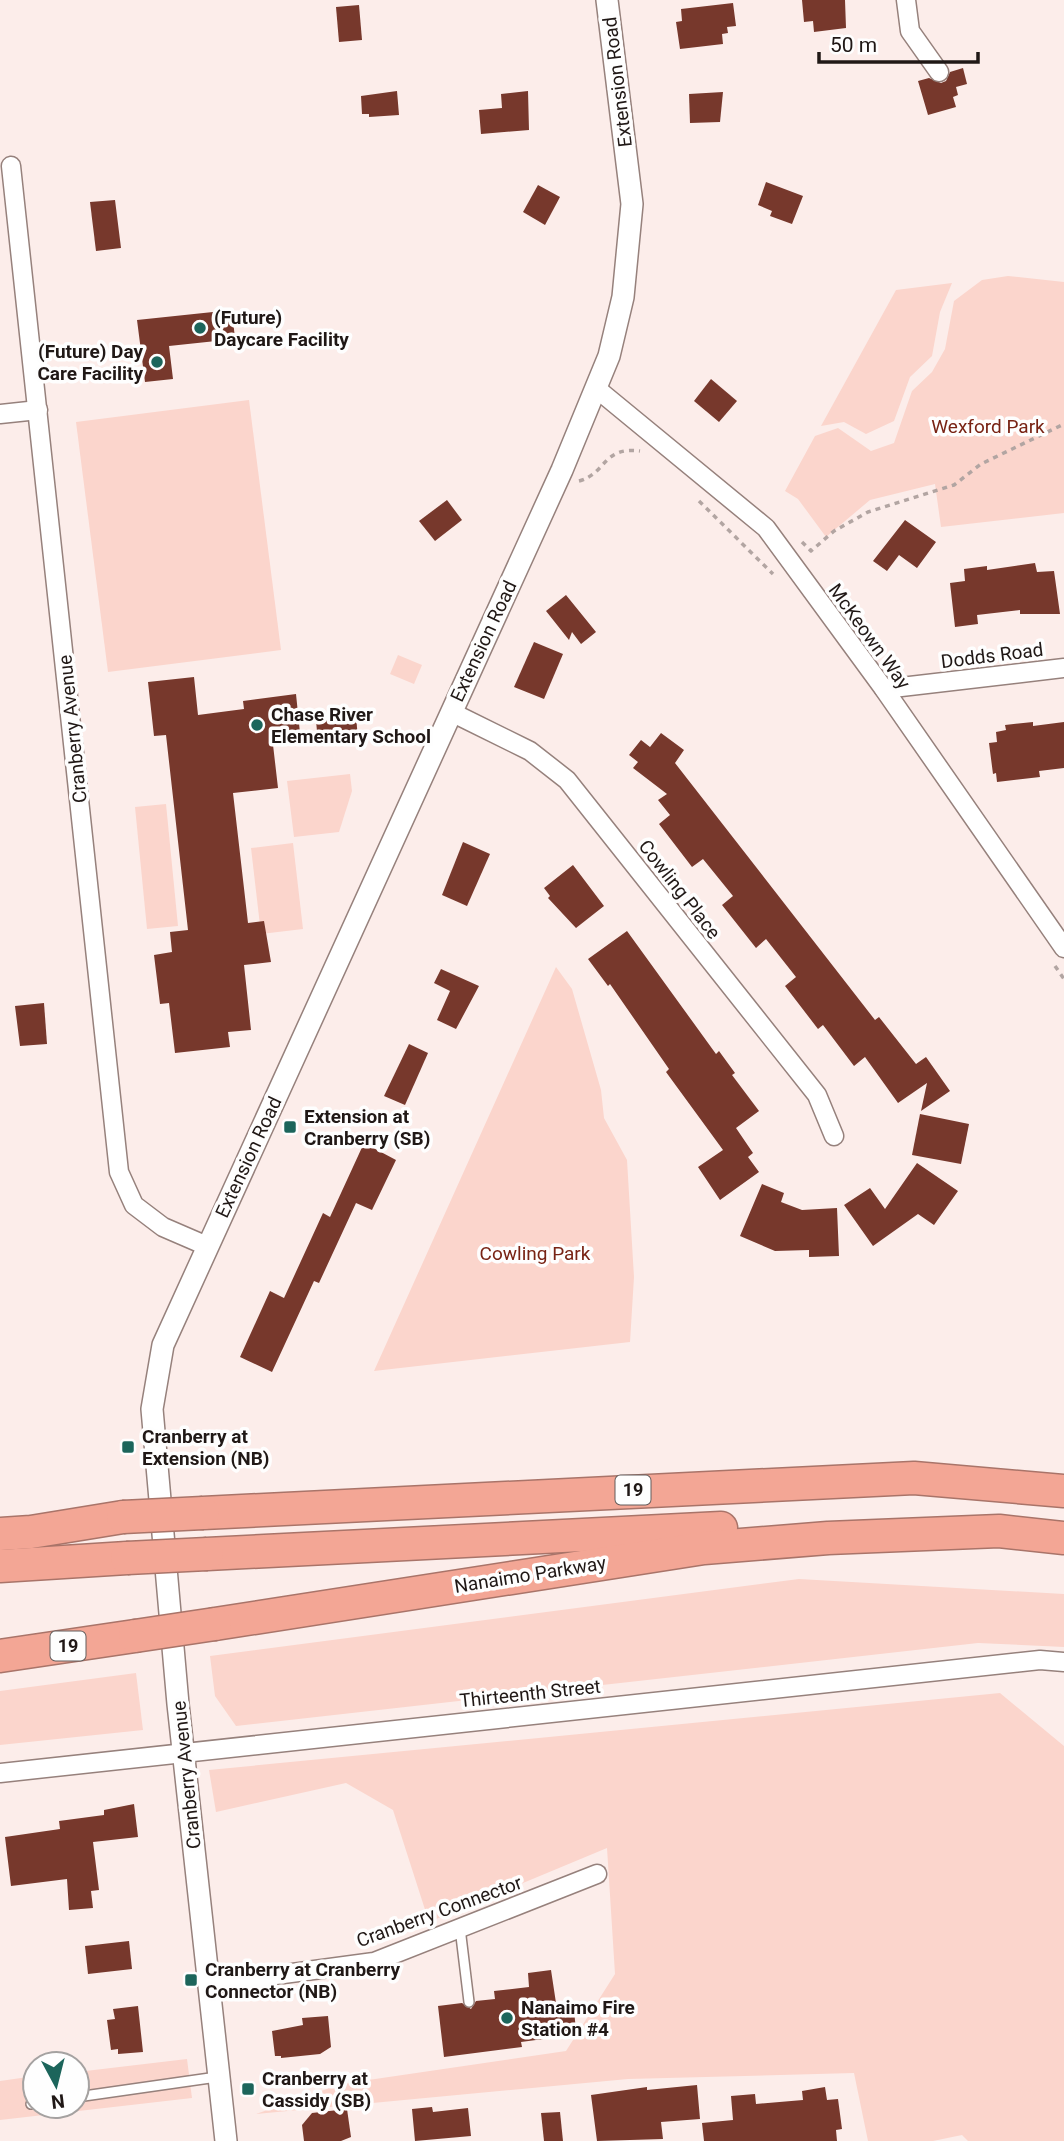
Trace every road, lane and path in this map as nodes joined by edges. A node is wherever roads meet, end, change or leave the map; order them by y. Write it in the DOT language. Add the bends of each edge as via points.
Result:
graph roads {
  1 [pos="607,0"];
  2 [pos="905,0"];
  3 [pos="939,72"];
  4 [pos="11,166"];
  5 [pos="597,389"];
  6 [pos="38,410"];
  7 [pos="0,414"];
  8 [pos="1064,424"];
  9 [pos="645,452"];
  10 [pos="573,483"];
  11 [pos="695,497"];
  12 [pos="780,547"];
  13 [pos="774,575"];
  14 [pos="1064,668"];
  15 [pos="884,689"];
  16 [pos="451,712"];
  17 [pos="1064,948"];
  18 [pos="834,1136"];
  19 [pos="207,1246"];
  20 [pos="152,1409"];
  21 [pos="1064,1491"];
  22 [pos="0,1514"];
  23 [pos="123,1517"];
  24 [pos="999,1531"];
  25 [pos="0,1534"];
  26 [pos="1064,1538"];
  27 [pos="0,1566"];
  28 [pos="0,1656"];
  29 [pos="1064,1662"];
  30 [pos="183,1752"];
  31 [pos="0,1773"];
  32 [pos="597,1874"];
  33 [pos="460,1928"];
  34 [pos="209,1984"];
  35 [pos="469,2002"];
  36 [pos="219,2077"];
  37 [pos="91,2095"];
  38 [pos="226,2141"];
  1 -- 5 [label="street, Extension Road" via="632,204 623,297"];
  2 -- 3 [label="street" via="910,31"];
  4 -- 6 [label="street, Cranberry Avenue"];
  5 -- 12 [label="street, McKeown Way" via="766,528"];
  5 -- 16 [label="street, Extension Road"];
  6 -- 7 [label="street"];
  6 -- 19 [label="street, Cranberry Avenue" via="119,1172 134,1205 163,1227"];
  8 -- 12 [label="path" via="981,464 954,485 867,512 811,551 801,540"];
  9 -- 10 [label="path" via="621,450 607,458 591,478"];
  11 -- 13 [label="path"];
  12 -- 15 [label="street, McKeown Way"];
  14 -- 15 [label="street, Dodds Road"];
  15 -- 17 [label="street, McKeown Way"];
  16 -- 18 [label="street, Cowling Place" via="530,751 567,780 817,1095"];
  16 -- 19 [label="street, Extension Road"];
  19 -- 20 [label="street, Extension Road" via="163,1345"];
  20 -- 30 [label="street, Cranberry Avenue"];
  21 -- 23 [label="highway, 19, bridge" via="914,1478"];
  22 -- 23 [label="highway, 19"];
  23 -- 25 [label="highway"];
  24 -- 26 [label="highway, Nanaimo Parkway / 19"];
  24 -- 27 [label="highway, bridge" via="934,1524 776,1525"];
  24 -- 28 [label="highway, Nanaimo Parkway / 19, bridge" via="704,1548"];
  29 -- 30 [label="street, Thirteenth Street" via="1040,1660"];
  30 -- 31 [label="street, Thirteenth Street"];
  30 -- 34 [label="street, Cranberry Avenue"];
  32 -- 33 [label="street, Cranberry Connector"];
  33 -- 34 [label="street, Cranberry Connector" via="374,1962"];
  33 -- 35 [label="lane"];
  34 -- 36 [label="street, Cranberry Avenue"];
  36 -- 37 [label="lane"];
  36 -- 38 [label="street, Cranberry Avenue"];
}
